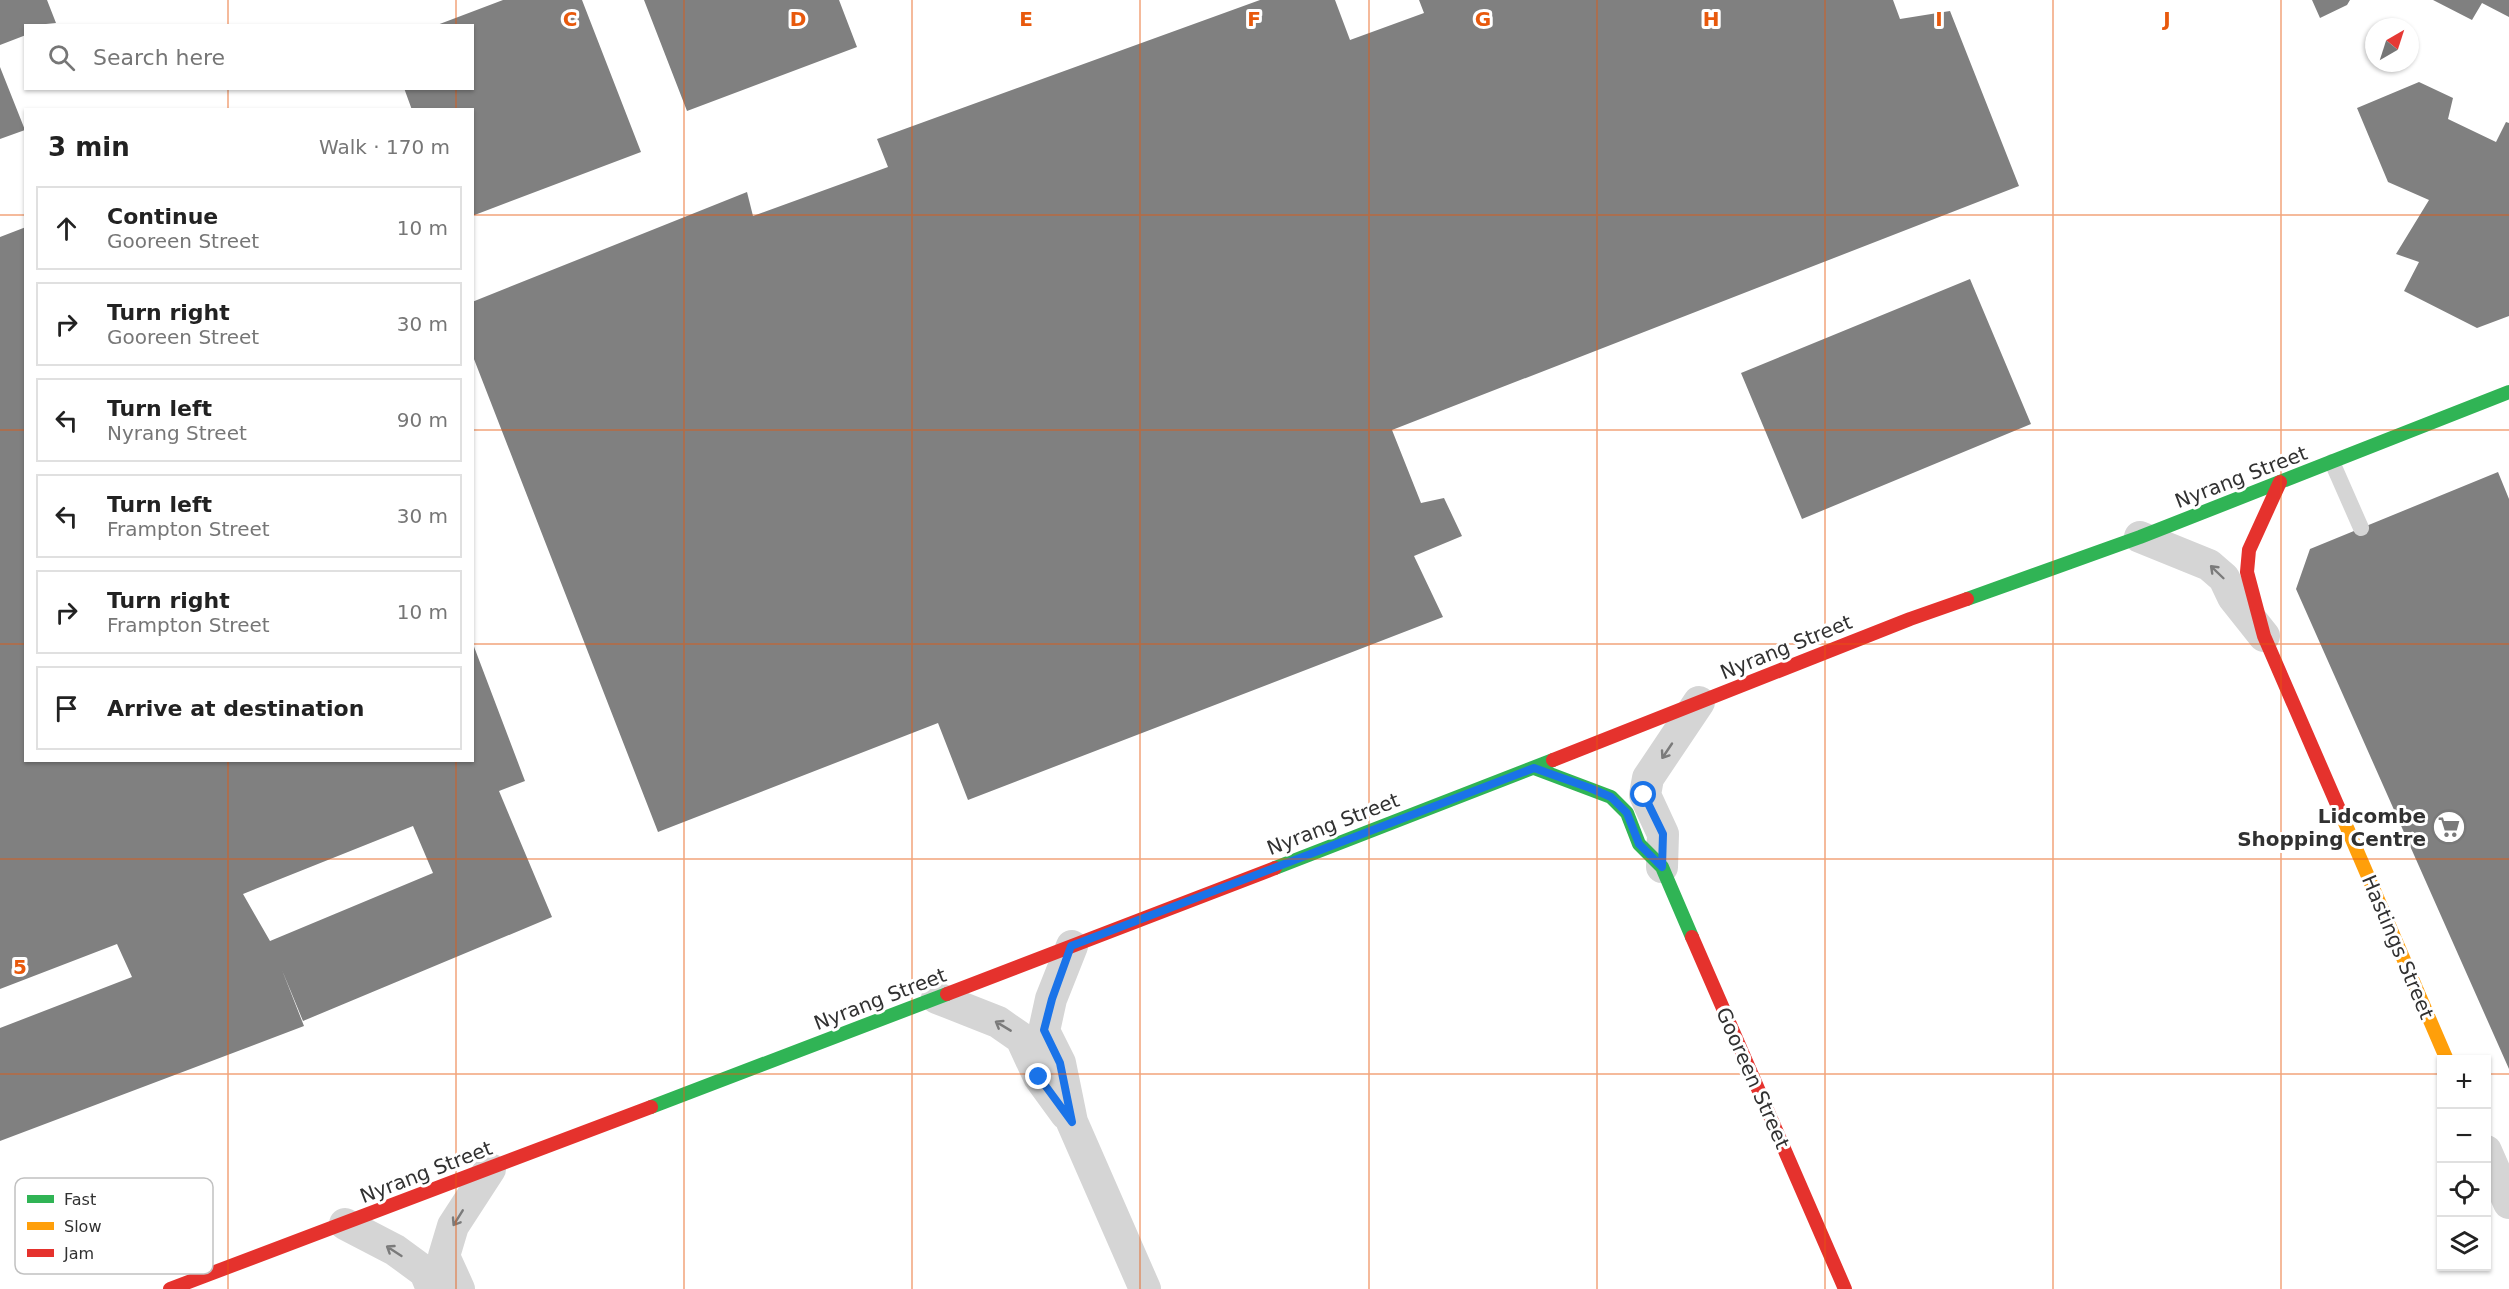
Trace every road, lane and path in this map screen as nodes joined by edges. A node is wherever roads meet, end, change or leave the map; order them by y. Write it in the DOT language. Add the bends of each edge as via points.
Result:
graph roads {
  1 [pos="2509,392"];
  2 [pos="2332,462"];
  3 [pos="2280,482"];
  4 [pos="2361,528"];
  5 [pos="2140,537"];
  6 [pos="2264,636"];
  7 [pos="1699,702"];
  8 [pos="1534,768"];
  9 [pos="1662,867"];
  10 [pos="1071,946"];
  11 [pos="937,998"];
  12 [pos="2445,1055"];
  13 [pos="1072,1122"];
  14 [pos="2491,1160"];
  15 [pos="490,1168"];
  16 [pos="2509,1203"];
  17 [pos="345,1224"];
  18 [pos="213,1273"];
  19 [pos="210,1274"];
  20 [pos="170,1289"];
  21 [pos="432,1289"];
  22 [pos="459,1289"];
  23 [pos="1145,1289"];
  24 [pos="1845,1289"];
  1 -- 2 [label="street, Nyrang Street"];
  2 -- 3 [label="street, Nyrang Street"];
  2 -- 4 [label="lane"];
  3 -- 5 [label="street, Nyrang Street"];
  3 -- 6 [label="street, Hastings Street" via="2249,550 2247,572"];
  6 -- 5 [label="street, Hastings Street, one-way" via="2223,578 2209,565"];
  5 -- 7 [label="street, Nyrang Street" via="1910,619"];
  6 -- 12 [label="street, Hastings Street"];
  7 -- 8 [label="street, Nyrang Street"];
  7 -- 9 [label="street, Gooreen Street, one-way" via="1648,778 1644,795 1663,834"];
  8 -- 9 [label="street, Gooreen Street" via="1611,797 1627,813 1639,844"];
  8 -- 10 [label="street, Nyrang Street"];
  9 -- 24 [label="street, Gooreen Street"];
  10 -- 11 [label="street, Nyrang Street"];
  10 -- 13 [label="street" via="1044,1030 1060,1063"];
  13 -- 11 [label="street, one-way" via="1039,1077 1021,1038 998,1022"];
  11 -- 15 [label="street, Nyrang Street"];
  13 -- 23 [label="street"];
  14 -- 16 [label="street"];
  15 -- 17 [label="street, Nyrang Street"];
  15 -- 22 [label="street, one-way" via="453,1226 444,1256"];
  17 -- 18 [label="street, Nyrang Street"];
  21 -- 17 [label="street, one-way" via="425,1272 395,1250"];
  19 -- 20 [label="street, Nyrang Street"];
}
